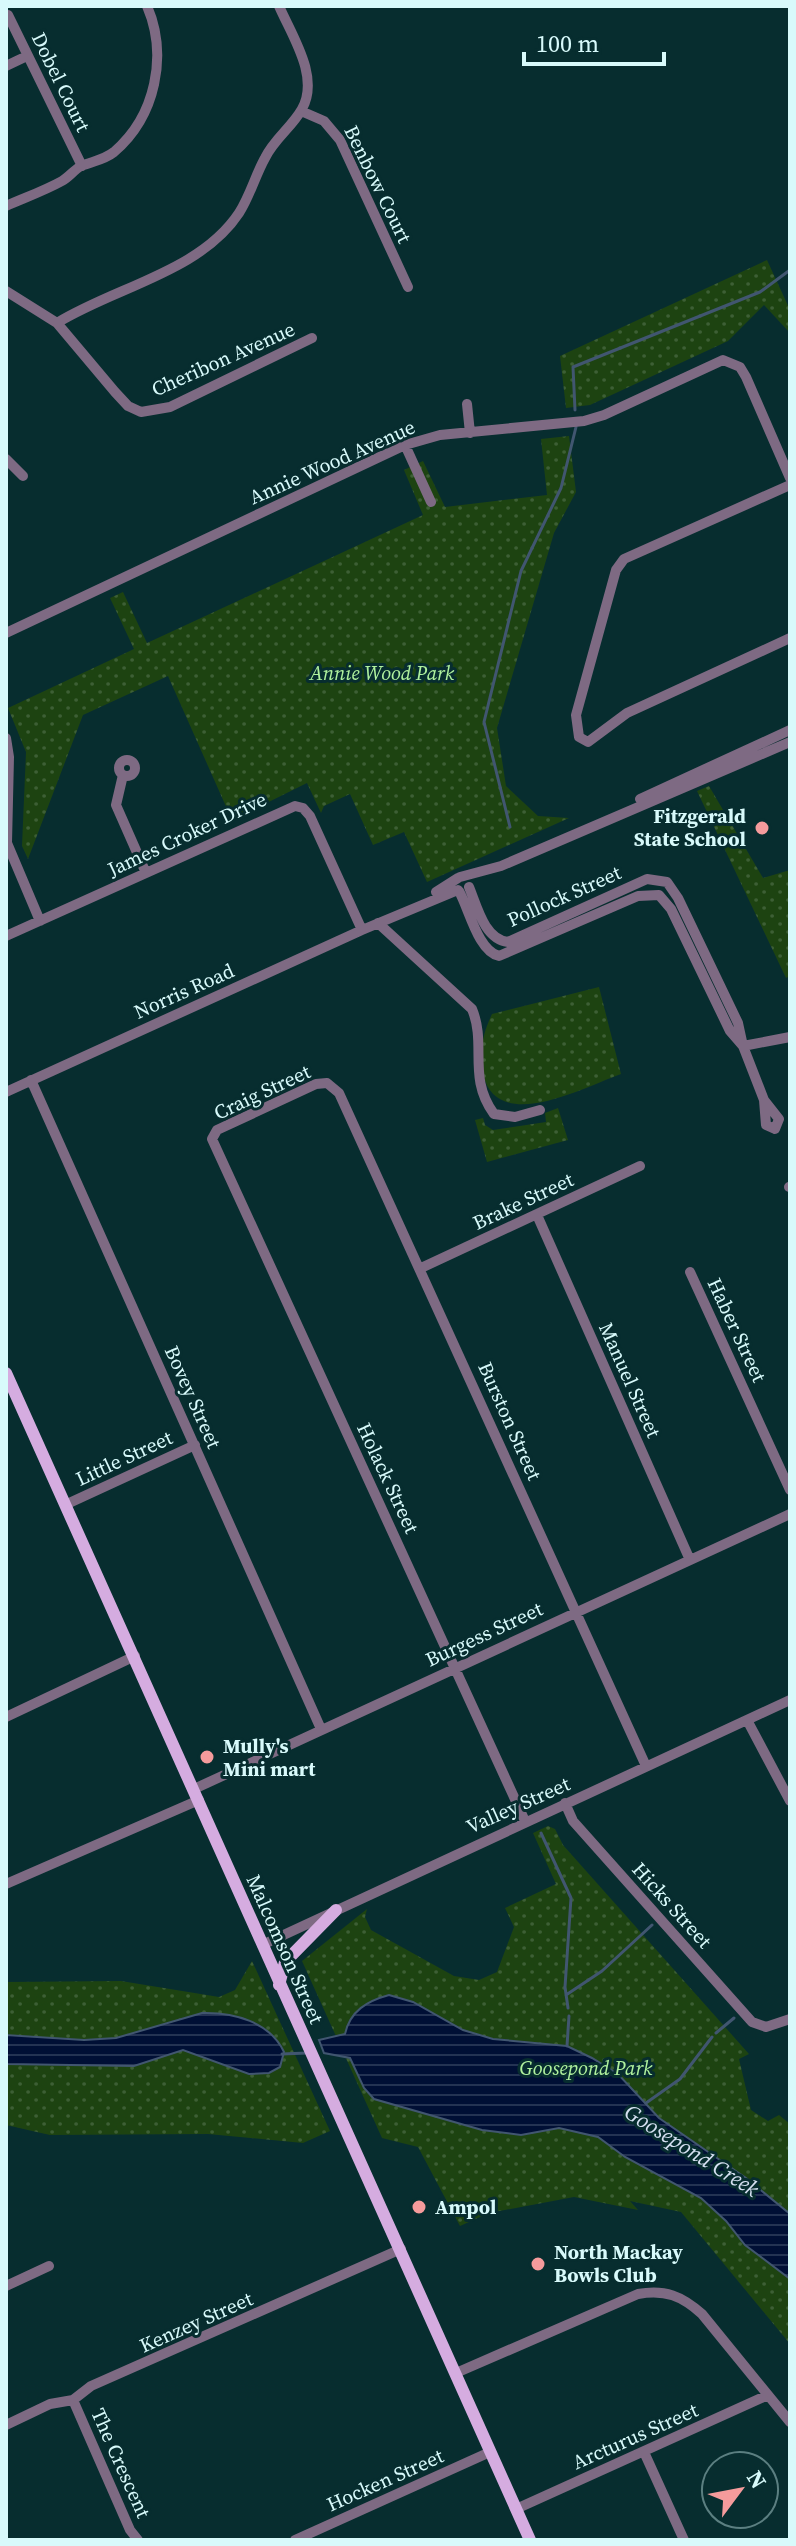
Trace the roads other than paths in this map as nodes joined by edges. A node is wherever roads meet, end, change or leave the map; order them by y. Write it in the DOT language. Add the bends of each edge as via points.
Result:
graph roads {
  1 [pos="147,6"];
  2 [pos="279,6"];
  3 [pos="8,15"];
  4 [pos="27,56"];
  5 [pos="6,66"];
  6 [pos="301,111"];
  7 [pos="82,166"];
  8 [pos="6,206"];
  9 [pos="408,287"];
  10 [pos="6,291"];
  11 [pos="57,323"];
  12 [pos="312,338"];
  13 [pos="467,404"];
  14 [pos="470,433"];
  15 [pos="405,445"];
  16 [pos="6,459"];
  17 [pos="23,476"];
  18 [pos="790,478"];
  19 [pos="790,485"];
  20 [pos="431,502"];
  21 [pos="6,633"];
  22 [pos="790,638"];
  23 [pos="790,730"];
  24 [pos="6,738"];
  25 [pos="790,742"];
  26 [pos="123,775"];
  27 [pos="531,852"];
  28 [pos="501,866"];
  29 [pos="146,873"];
  30 [pos="459,878"];
  31 [pos="464,888"];
  32 [pos="637,890"];
  33 [pos="674,890"];
  34 [pos="664,898"];
  35 [pos="474,911"];
  36 [pos="40,921"];
  37 [pos="378,923"];
  38 [pos="684,923"];
  39 [pos="362,930"];
  40 [pos="6,936"];
  41 [pos="528,940"];
  42 [pos="505,942"];
  43 [pos="505,955"];
  44 [pos="790,1037"];
  45 [pos="743,1046"];
  46 [pos="31,1080"];
  47 [pos="6,1092"];
  48 [pos="339,1093"];
  49 [pos="764,1100"];
  50 [pos="540,1110"];
  51 [pos="217,1151"];
  52 [pos="640,1166"];
  53 [pos="537,1215"];
  54 [pos="421,1268"];
  55 [pos="690,1272"];
  56 [pos="6,1375"];
  57 [pos="195,1445"];
  58 [pos="790,1490"];
  59 [pos="67,1504"];
  60 [pos="790,1514"];
  61 [pos="690,1560"];
  62 [pos="577,1612"];
  63 [pos="135,1656"];
  64 [pos="456,1667"];
  65 [pos="790,1700"];
  66 [pos="6,1717"];
  67 [pos="747,1720"];
  68 [pos="321,1729"];
  69 [pos="646,1766"];
  70 [pos="197,1795"];
  71 [pos="790,1801"];
  72 [pos="565,1803"];
  73 [pos="525,1821"];
  74 [pos="6,1884"];
  75 [pos="336,1910"];
  76 [pos="262,1945"];
  77 [pos="279,1986"];
  78 [pos="790,2019"];
  79 [pos="401,2249"];
  80 [pos="49,2266"];
  81 [pos="6,2286"];
  82 [pos="456,2373"];
  83 [pos="768,2395"];
  84 [pos="73,2400"];
  85 [pos="790,2422"];
  86 [pos="6,2425"];
  87 [pos="490,2452"];
  88 [pos="644,2452"];
  89 [pos="516,2509"];
  90 [pos="138,2540"];
  91 [pos="295,2540"];
  92 [pos="530,2540"];
  93 [pos="684,2540"];
  1 -- 7 [label="street" via="157,53 152,95 129,137 102,160"];
  2 -- 6 [label="street" via="308,79"];
  3 -- 4 [label="street, Dobel Court"];
  4 -- 5 [label="street"];
  4 -- 7 [label="street, Dobel Court"];
  6 -- 9 [label="street, Benbow Court" via="324,121 340,140"];
  6 -- 11 [label="street" via="265,157 239,212 213,241 186,260"];
  7 -- 8 [label="street"];
  10 -- 11 [label="street, Cheribon Avenue"];
  11 -- 12 [label="street, Cheribon Avenue" via="128,406 141,412 170,407"];
  13 -- 14 [label="street"];
  14 -- 15 [label="street, Annie Wood Avenue"];
  14 -- 18 [label="street, Annie Wood Avenue" via="584,421 713,362 731,362 746,377"];
  15 -- 20 [label="street"];
  15 -- 21 [label="street, Annie Wood Avenue"];
  16 -- 17 [label="street"];
  19 -- 22 [label="street" via="624,559 616,570 576,715 579,737 588,742 601,736 627,713"];
  23 -- 27 [label="street, Norris Road"];
  24 -- 36 [label="street" via="7,843"];
  25 -- 27 [label="street, Norris Road"];
  26 -- 29 [label="street" via="116,807"];
  27 -- 28 [label="street, Norris Road"];
  28 -- 30 [label="street, Norris Road"];
  28 -- 31 [label="street, Norris Road"];
  29 -- 36 [label="street, James Croker Drive"];
  29 -- 39 [label="street, James Croker Drive" via="289,807 301,807 310,816"];
  30 -- 31 [label="street" via="455,885"];
  30 -- 37 [label="street, Norris Road"];
  31 -- 35 [label="street, Pollock Street"];
  31 -- 37 [label="street, Norris Road"];
  32 -- 33 [label="street, Pollock Street" via="657,878"];
  32 -- 34 [label="street, Pollock Street"];
  32 -- 41 [label="street, Pollock Street"];
  33 -- 34 [label="street"];
  33 -- 38 [label="street"];
  34 -- 38 [label="street"];
  35 -- 42 [label="street, Pollock Street" via="491,934"];
  35 -- 43 [label="street, Pollock Street" via="488,951"];
  36 -- 40 [label="street, James Croker Drive"];
  37 -- 39 [label="street, Norris Road"];
  37 -- 50 [label="street" via="472,1009 477,1077 493,1113 508,1117"];
  38 -- 45 [label="street" via="731,1034"];
  39 -- 46 [label="street, Norris Road"];
  41 -- 42 [label="street, Pollock Street"];
  41 -- 43 [label="street, Pollock Street"];
  42 -- 43 [label="street"];
  44 -- 45 [label="street"];
  45 -- 49 [label="street"];
  46 -- 47 [label="street, Norris Road"];
  46 -- 57 [label="street, Bovey Street"];
  48 -- 51 [label="street, Craig Street" via="327,1083 316,1084 217,1130 212,1139"];
  48 -- 54 [label="street, Burston Street"];
  51 -- 64 [label="street, Holack Street"];
  52 -- 53 [label="street, Brake Street"];
  53 -- 54 [label="street, Brake Street"];
  53 -- 61 [label="street, Manuel Street"];
  54 -- 62 [label="street, Burston Street"];
  55 -- 58 [label="street, Haber Street"];
  56 -- 59 [label="main road, Malcomson Street"];
  57 -- 59 [label="street, Little Street"];
  57 -- 68 [label="street, Bovey Street"];
  59 -- 63 [label="main road, Malcomson Street"];
  60 -- 61 [label="street, Burgess Street"];
  61 -- 62 [label="street, Burgess Street"];
  62 -- 64 [label="street, Burgess Street"];
  62 -- 69 [label="street, Burston Street"];
  63 -- 66 [label="street"];
  63 -- 70 [label="main road, Malcomson Street"];
  64 -- 68 [label="street, Burgess Street"];
  64 -- 73 [label="street, Holack Street"];
  65 -- 67 [label="street, Valley Street"];
  67 -- 69 [label="street, Valley Street"];
  67 -- 71 [label="street"];
  68 -- 70 [label="street, Burgess Street"];
  69 -- 72 [label="street, Valley Street"];
  70 -- 74 [label="street, Burgess Street"];
  70 -- 76 [label="main road, Malcomson Street"];
  72 -- 73 [label="street, Valley Street"];
  72 -- 78 [label="street, Hicks Street" via="573,1821 759,2026"];
  73 -- 75 [label="street, Valley Street"];
  75 -- 76 [label="street, Valley Street"];
  75 -- 77 [label="main road" via="285,1962"];
  76 -- 77 [label="main road, Malcomson Street"];
  77 -- 79 [label="main road, Malcomson Street"];
  79 -- 82 [label="main road, Malcomson Street"];
  79 -- 84 [label="street, Kenzey Street" via="91,2386"];
  80 -- 81 [label="street"];
  82 -- 83 [label="street" via="653,2291 684,2299 702,2314"];
  82 -- 87 [label="main road, Malcomson Street"];
  83 -- 85 [label="street"];
  83 -- 88 [label="street, Arcturus Street"];
  84 -- 86 [label="street, Kenzey Street" via="50,2404"];
  84 -- 90 [label="street, The Crescent"];
  87 -- 89 [label="main road, Malcomson Street"];
  87 -- 91 [label="street, Hocken Street"];
  88 -- 89 [label="street, Arcturus Street"];
  88 -- 93 [label="street"];
  89 -- 92 [label="main road, Malcomson Street"];
}
